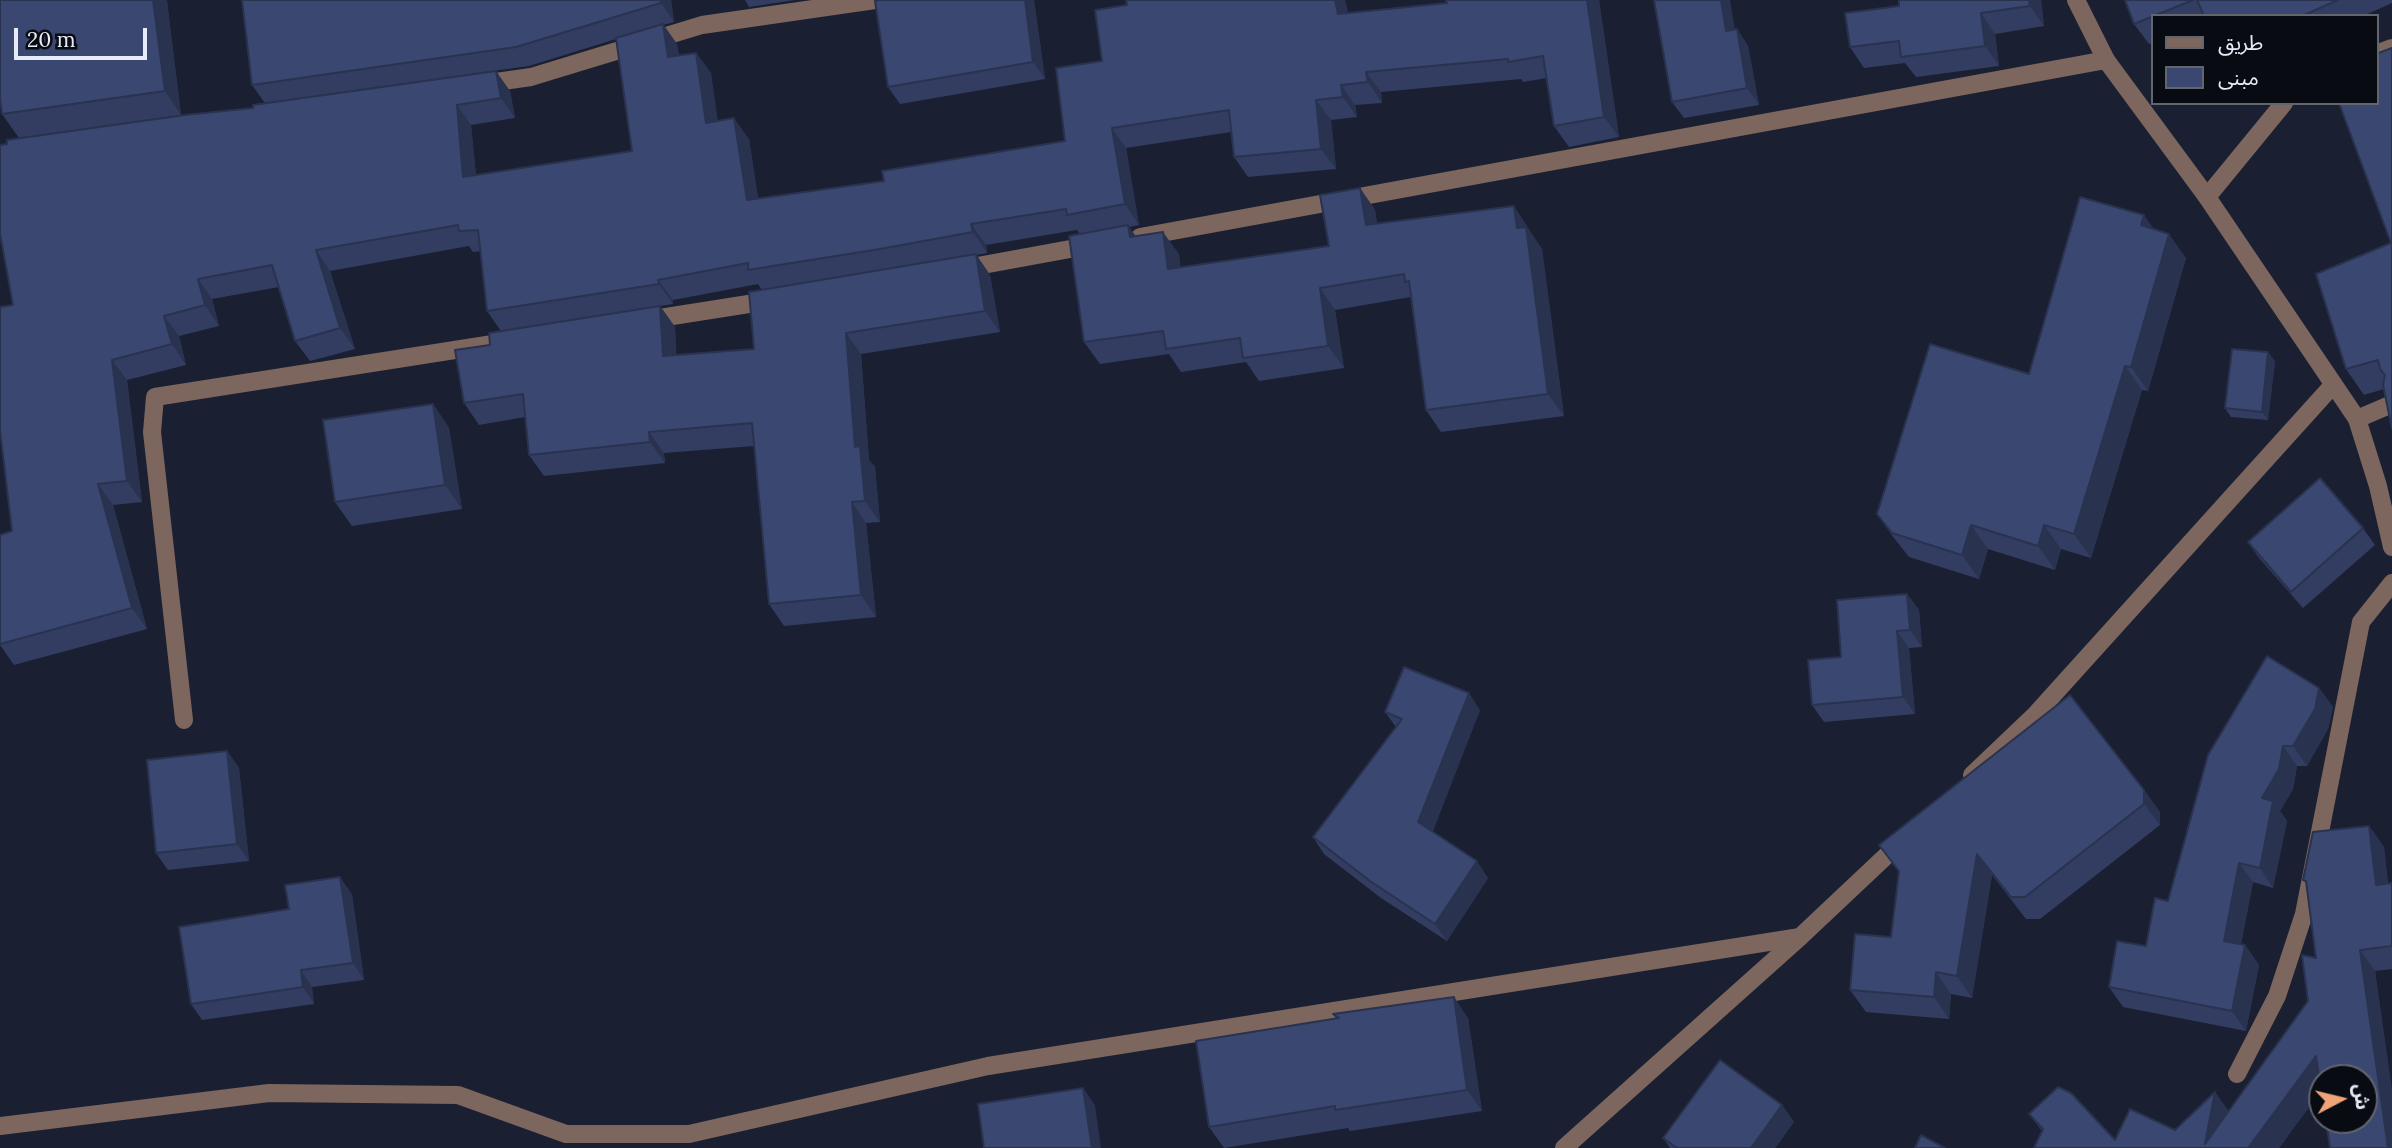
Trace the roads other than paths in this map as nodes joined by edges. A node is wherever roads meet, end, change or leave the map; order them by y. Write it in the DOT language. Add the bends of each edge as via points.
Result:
graph roads {
  1 [pos="875,0"];
  2 [pos="2076,0"];
  3 [pos="2106,60"];
  4 [pos="463,87"];
  5 [pos="2282,105"];
  6 [pos="2207,197"];
  7 [pos="938,274"];
  8 [pos="786,298"];
  9 [pos="635,322"];
  10 [pos="526,339"];
  11 [pos="2333,385"];
  12 [pos="2392,404"];
  13 [pos="2357,419"];
  14 [pos="2392,547"];
  15 [pos="2392,583"];
  16 [pos="184,720"];
  17 [pos="1957,789"];
  18 [pos="1918,826"];
  19 [pos="1800,937"];
  20 [pos="2237,1074"];
  21 [pos="0,1126"];
  22 [pos="1564,1148"];
  1 -- 4 [label="street" via="702,25 531,78"];
  2 -- 3 [label="street"];
  3 -- 6 [label="street"];
  3 -- 7 [label="street"];
  5 -- 6 [label="street"];
  6 -- 11 [label="street"];
  8 -- 9 [label="street"];
  10 -- 16 [label="street" via="155,397 152,432"];
  11 -- 13 [label="street"];
  11 -- 17 [label="street" via="2035,715"];
  12 -- 13 [label="street"];
  13 -- 14 [label="street"];
  15 -- 20 [label="street" via="2361,622 2304,914 2277,996"];
  18 -- 19 [label="street"];
  19 -- 21 [label="street" via="988,1066 689,1134 566,1134 458,1095 269,1093"];
  19 -- 22 [label="street"];
}
